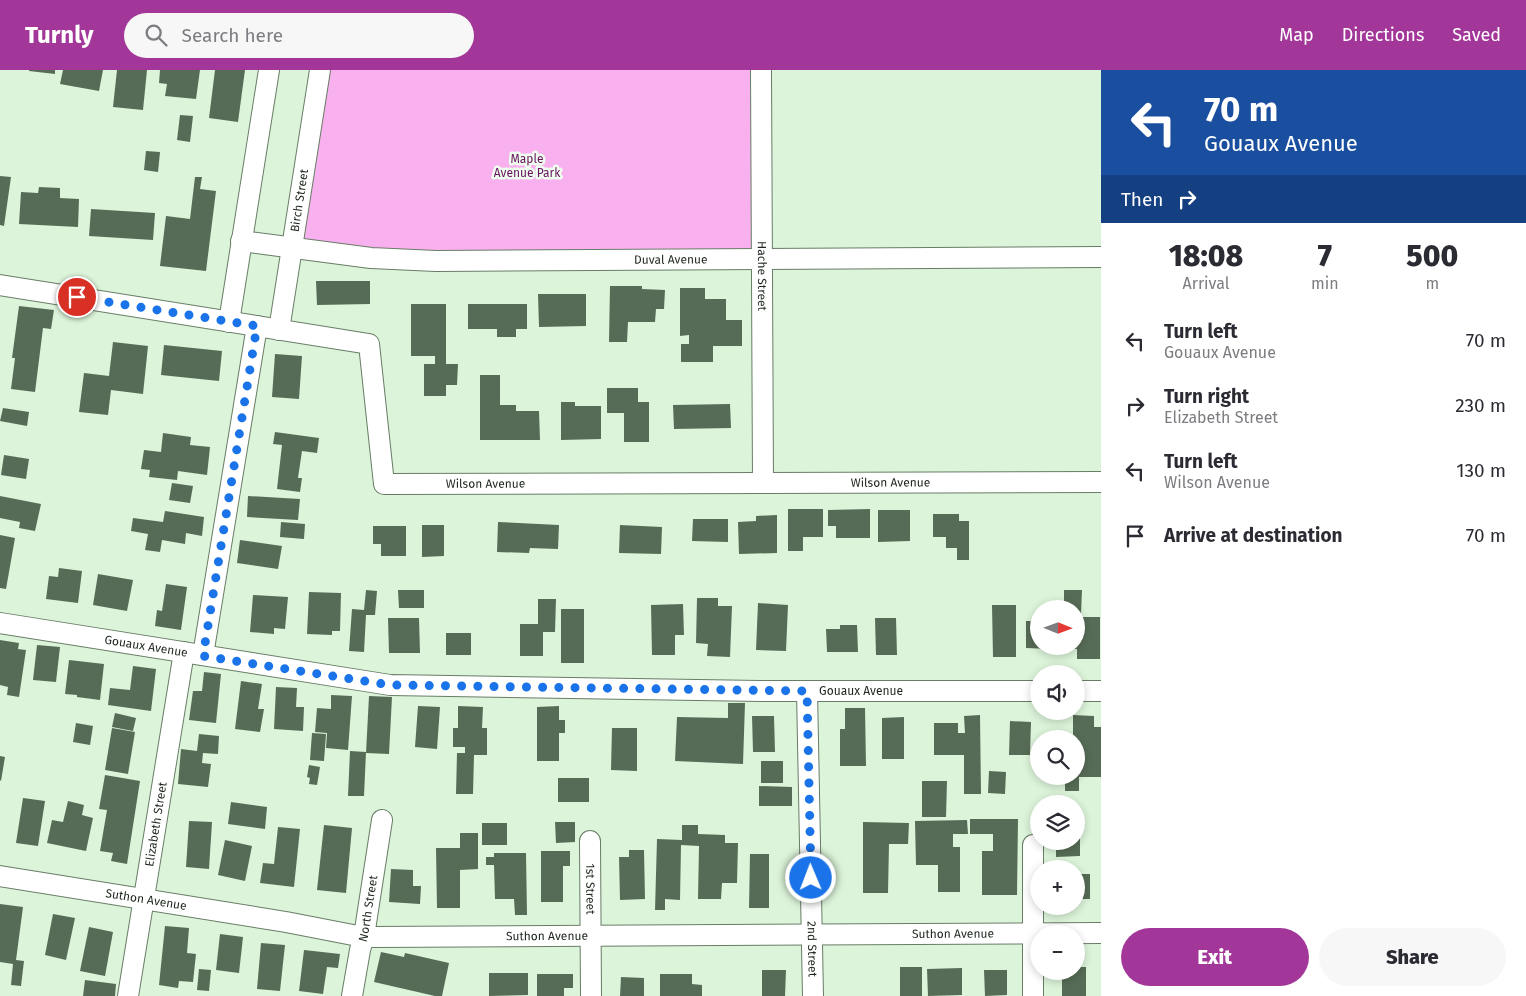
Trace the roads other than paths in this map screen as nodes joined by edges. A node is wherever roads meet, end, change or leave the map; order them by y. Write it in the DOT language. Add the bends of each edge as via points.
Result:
graph roads {
  1 [pos="269,70"];
  2 [pos="320,70"];
  3 [pos="761,70"];
  4 [pos="242,241"];
  5 [pos="292,248"];
  6 [pos="1101,257"];
  7 [pos="762,259"];
  8 [pos="0,286"];
  9 [pos="229,322"];
  10 [pos="257,326"];
  11 [pos="279,330"];
  12 [pos="1101,482"];
  13 [pos="763,483"];
  14 [pos="0,623"];
  15 [pos="194,654"];
  16 [pos="807,691"];
  17 [pos="1030,691"];
  18 [pos="1085,691"];
  19 [pos="1101,691"];
  20 [pos="382,820"];
  21 [pos="590,841"];
  22 [pos="1033,850"];
  23 [pos="0,876"];
  24 [pos="144,899"];
  25 [pos="1033,925"];
  26 [pos="1030,933"];
  27 [pos="1085,933"];
  28 [pos="1101,933"];
  29 [pos="812,934"];
  30 [pos="364,936"];
  31 [pos="590,936"];
  32 [pos="1033,980"];
  33 [pos="128,996"];
  34 [pos="352,996"];
  35 [pos="591,996"];
  36 [pos="812,996"];
  37 [pos="1033,996"];
  1 -- 4 [label="street"];
  2 -- 5 [label="street, Birch Street"];
  3 -- 7 [label="street, Hache Street"];
  4 -- 5 [label="street, Duval Avenue"];
  4 -- 9 [label="street"];
  5 -- 7 [label="street, Duval Avenue" via="371,258 436,261"];
  5 -- 11 [label="street, Birch Street"];
  6 -- 7 [label="street, Duval Avenue"];
  7 -- 13 [label="street, Hache Street"];
  8 -- 9 [label="street, Wilson Avenue"];
  9 -- 10 [label="street, Wilson Avenue"];
  10 -- 11 [label="street, Wilson Avenue"];
  10 -- 15 [label="street, Elizabeth Street"];
  11 -- 13 [label="street, Wilson Avenue" via="369,344 384,484"];
  12 -- 13 [label="street, Wilson Avenue"];
  14 -- 15 [label="street, Gouaux Avenue"];
  15 -- 16 [label="street, Gouaux Avenue" via="390,685"];
  15 -- 24 [label="street, Elizabeth Street"];
  16 -- 17 [label="street, Gouaux Avenue"];
  16 -- 29 [label="street, 2nd Street"];
  18 -- 19 [label="street"];
  20 -- 30 [label="street, North Street"];
  21 -- 31 [label="street, 1st Street"];
  22 -- 25 [label="street"];
  23 -- 24 [label="street, Suthon Avenue"];
  24 -- 30 [label="street, Suthon Avenue"];
  24 -- 33 [label="street, Elizabeth Street"];
  26 -- 29 [label="street, Suthon Avenue"];
  27 -- 28 [label="street, Suthon Avenue"];
  29 -- 31 [label="street, Suthon Avenue"];
  29 -- 36 [label="street, 2nd Street"];
  30 -- 31 [label="street, Suthon Avenue"];
  30 -- 34 [label="street, North Street"];
  31 -- 35 [label="street, 1st Street"];
  32 -- 37 [label="street"];
}
